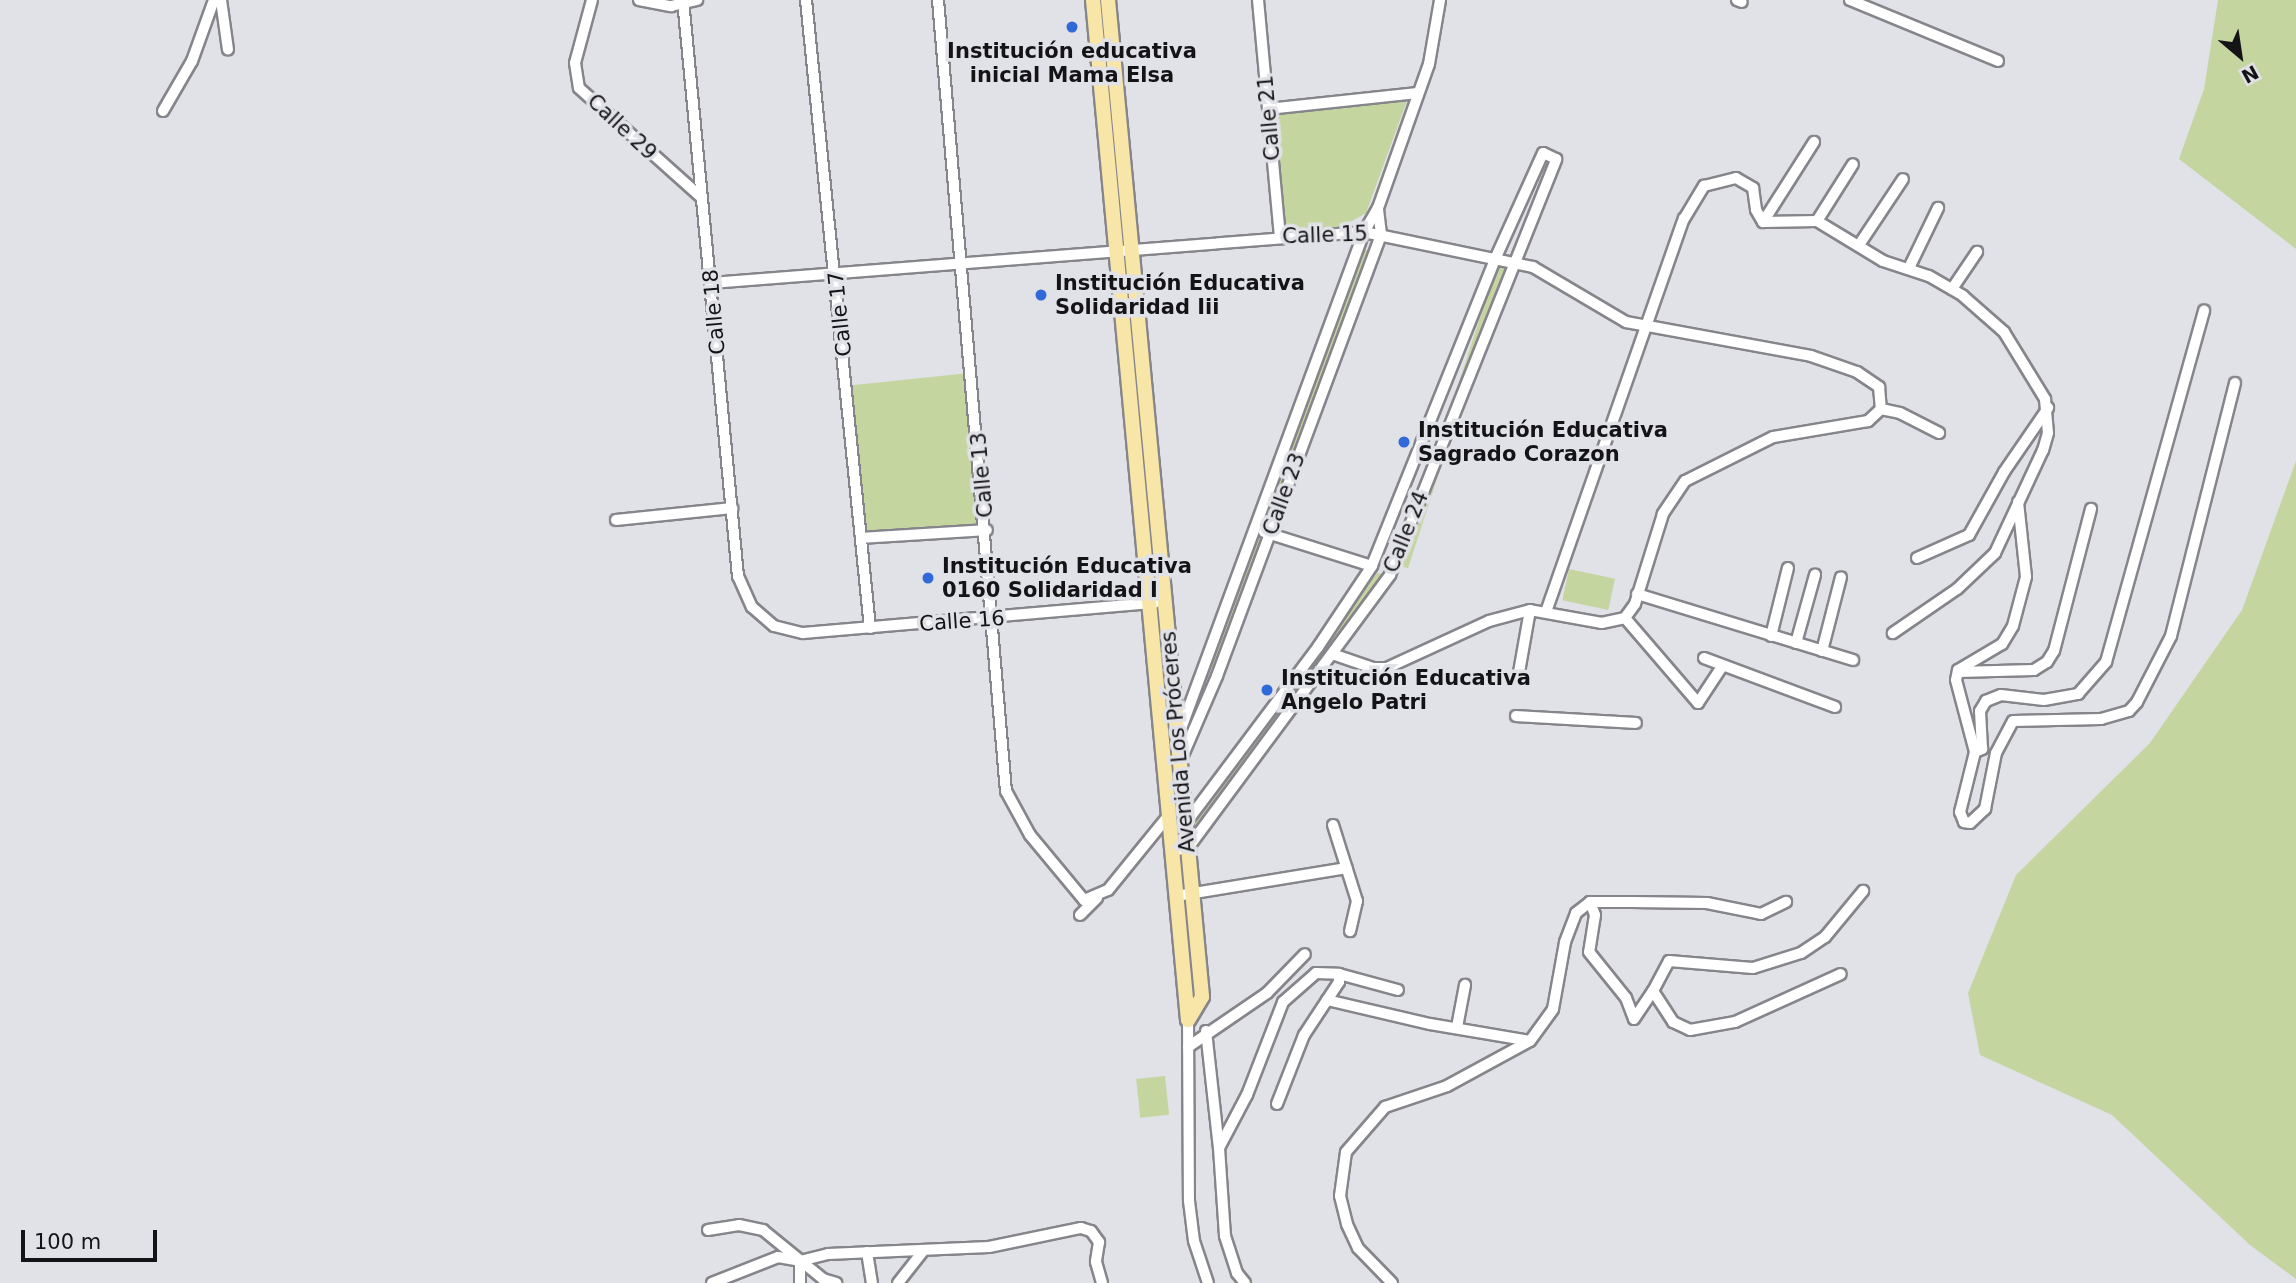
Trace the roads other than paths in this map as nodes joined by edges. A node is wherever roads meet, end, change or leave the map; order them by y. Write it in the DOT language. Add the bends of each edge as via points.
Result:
graph roads {
  1 [pos="214,0"];
  2 [pos="221,0"];
  3 [pos="592,0"];
  4 [pos="639,0"];
  5 [pos="697,0"];
  6 [pos="806,0"];
  7 [pos="938,0"];
  8 [pos="1093,0"];
  9 [pos="1108,0"];
  10 [pos="1258,0"];
  11 [pos="1440,0"];
  12 [pos="1850,0"];
  13 [pos="684,1"];
  14 [pos="228,50"];
  15 [pos="1998,61"];
  16 [pos="1418,93"];
  17 [pos="1268,108"];
  18 [pos="163,111"];
  19 [pos="1814,142"];
  20 [pos="1853,164"];
  21 [pos="1903,179"];
  22 [pos="702,198"];
  23 [pos="1378,208"];
  24 [pos="1938,208"];
  25 [pos="1817,221"];
  26 [pos="1763,222"];
  27 [pos="1364,232"];
  28 [pos="1381,234"];
  29 [pos="1280,236"];
  30 [pos="1859,245"];
  31 [pos="1132,250"];
  32 [pos="1116,251"];
  33 [pos="1977,252"];
  34 [pos="1496,257"];
  35 [pos="1513,261"];
  36 [pos="963,264"];
  37 [pos="1909,268"];
  38 [pos="836,275"];
  39 [pos="711,283"];
  40 [pos="1952,289"];
  41 [pos="2204,310"];
  42 [pos="1648,326"];
  43 [pos="2235,383"];
  44 [pos="2048,408"];
  45 [pos="1879,413"];
  46 [pos="1939,433"];
  47 [pos="2018,500"];
  48 [pos="732,508"];
  49 [pos="2091,509"];
  50 [pos="616,520"];
  51 [pos="1255,528"];
  52 [pos="987,530"];
  53 [pos="1269,533"];
  54 [pos="861,538"];
  55 [pos="1917,558"];
  56 [pos="1372,566"];
  57 [pos="1788,568"];
  58 [pos="1815,575"];
  59 [pos="1841,578"];
  60 [pos="1637,594"];
  61 [pos="1165,602"];
  62 [pos="1149,603"];
  63 [pos="1530,610"];
  64 [pos="1546,612"];
  65 [pos="762,617"];
  66 [pos="1625,618"];
  67 [pos="994,619"];
  68 [pos="870,628"];
  69 [pos="1893,633"];
  70 [pos="1771,636"];
  71 [pos="1796,643"];
  72 [pos="1822,651"];
  73 [pos="1335,655"];
  74 [pos="1704,658"];
  75 [pos="1853,660"];
  76 [pos="1723,665"];
  77 [pos="1958,672"];
  78 [pos="1518,678"];
  79 [pos="1835,707"];
  80 [pos="1516,716"];
  81 [pos="1636,723"];
  82 [pos="1178,736"];
  83 [pos="1161,738"];
  84 [pos="1975,752"];
  85 [pos="1181,762"];
  86 [pos="1164,764"];
  87 [pos="1169,822"];
  88 [pos="1333,825"];
  89 [pos="1186,826"];
  90 [pos="1188,848"];
  91 [pos="1172,851"];
  92 [pos="1347,868"];
  93 [pos="1863,891"];
  94 [pos="1104,893"];
  95 [pos="1193,893"];
  96 [pos="1176,896"];
  97 [pos="1590,902"];
  98 [pos="1786,902"];
  99 [pos="1080,915"];
  100 [pos="1350,930"];
  101 [pos="1305,954"];
  102 [pos="1339,974"];
  103 [pos="1841,974"];
  104 [pos="1465,985"];
  105 [pos="1398,990"];
  106 [pos="1653,991"];
  107 [pos="1327,1000"];
  108 [pos="1188,1020"];
  109 [pos="1457,1027"];
  110 [pos="1206,1031"];
  111 [pos="1530,1041"];
  112 [pos="1188,1047"];
  113 [pos="1278,1104"];
  114 [pos="1219,1148"];
  115 [pos="708,1230"];
  116 [pos="924,1250"];
  117 [pos="867,1252"];
  118 [pos="800,1262"];
  119 [pos="712,1283"];
  120 [pos="800,1283"];
  121 [pos="836,1283"];
  122 [pos="872,1283"];
  123 [pos="898,1283"];
  124 [pos="1102,1283"];
  125 [pos="1208,1283"];
  126 [pos="1245,1283"];
  127 [pos="1392,1283"];
  1 -- 18 [label="street" via="191,61"];
  2 -- 14 [label="street"];
  3 -- 22 [label="street, Calle 29" via="577,54 579,88"];
  4 -- 13 [label="street" via="671,6"];
  5 -- 13 [label="street"];
  6 -- 38 [label="street, Calle 17"];
  7 -- 36 [label="street, Calle 13"];
  8 -- 32 [label="main road, Avenida Los Próceres"];
  9 -- 31 [label="main road, Avenida Los Próceres"];
  10 -- 17 [label="street, Calle 21"];
  11 -- 16 [label="street, Calle 23" via="1429,64"];
  12 -- 15 [label="street"];
  13 -- 22 [label="street, Calle 18"];
  16 -- 17 [label="street"];
  16 -- 23 [label="street, Calle 23"];
  17 -- 29 [label="street, Calle 21"];
  19 -- 26 [label="street"];
  20 -- 25 [label="street"];
  21 -- 30 [label="street"];
  22 -- 39 [label="street, Calle 18"];
  23 -- 27 [label="street, Calle 23"];
  23 -- 28 [label="street, Calle 23"];
  24 -- 37 [label="street"];
  25 -- 26 [label="street"];
  25 -- 30 [label="street"];
  26 -- 42 [label="street" via="1753,188 1745,181 1718,180 1704,186 1684,219"];
  27 -- 28 [label="street, Calle 15"];
  27 -- 29 [label="street, Calle 15"];
  27 -- 51 [label="street, Calle 23"];
  28 -- 34 [label="street, Calle 15"];
  28 -- 53 [label="street, Calle 23"];
  29 -- 31 [label="street, Calle 15"];
  30 -- 37 [label="street" via="1883,261"];
  31 -- 32 [label="street, Calle 15"];
  31 -- 61 [label="main road, Avenida Los Próceres"];
  32 -- 36 [label="street, Calle 15"];
  32 -- 62 [label="main road, Avenida Los Próceres"];
  33 -- 40 [label="street"];
  34 -- 35 [label="street, Calle 15"];
  34 -- 35 [label="street, Calle 24" via="1543,153 1556,159"];
  34 -- 56 [label="street, Calle 24"];
  35 -- 42 [label="street, Calle 15" via="1555,276 1614,316"];
  35 -- 73 [label="street, Calle 24" via="1390,575"];
  36 -- 38 [label="street, Calle 15"];
  36 -- 52 [label="street, Calle 13"];
  37 -- 40 [label="street"];
  38 -- 39 [label="street, Calle 15"];
  38 -- 54 [label="street, Calle 17"];
  39 -- 48 [label="street, Calle 18"];
  40 -- 44 [label="street" via="2004,332 2020,352"];
  41 -- 84 [label="street" via="2106,662 2078,695 2045,700 2001,695 1986,701 1980,711 1982,749"];
  42 -- 45 [label="street, Calle 15" via="1811,356 1849,368 1879,387"];
  42 -- 64 [label="street"];
  43 -- 84 [label="street" via="2171,636 2137,702 2129,711 2101,719 2013,721 1996,753 1985,809 1970,823 1964,822 1960,812"];
  44 -- 47 [label="street" via="2043,450"];
  44 -- 55 [label="street" via="1969,535"];
  45 -- 46 [label="street" via="1900,413"];
  45 -- 60 [label="street" via="1773,437 1692,476 1662,514"];
  47 -- 69 [label="street" via="1988,562"];
  47 -- 77 [label="street" via="2026,577 2013,626 2002,644"];
  48 -- 50 [label="street"];
  48 -- 65 [label="street, Calle 18" via="741,587"];
  49 -- 77 [label="street" via="2054,651 2047,662 2034,670"];
  51 -- 53 [label="street"];
  51 -- 82 [label="street, Calle 23"];
  52 -- 54 [label="street"];
  52 -- 67 [label="street, Calle 13"];
  53 -- 56 [label="street"];
  53 -- 85 [label="street, Calle 23"];
  54 -- 68 [label="street, Calle 17"];
  56 -- 89 [label="street, Calle 24"];
  57 -- 70 [label="street"];
  58 -- 71 [label="street"];
  59 -- 72 [label="street"];
  60 -- 66 [label="street"];
  60 -- 70 [label="street"];
  61 -- 62 [label="street, Calle 16"];
  61 -- 82 [label="main road, Avenida Los Próceres"];
  62 -- 67 [label="street, Calle 16"];
  62 -- 83 [label="main road, Avenida Los Próceres"];
  63 -- 64 [label="street"];
  63 -- 73 [label="street" via="1489,621 1387,668"];
  63 -- 78 [label="street"];
  64 -- 66 [label="street" via="1602,623"];
  65 -- 68 [label="street, Calle 16" via="788,632"];
  66 -- 76 [label="street" via="1698,703"];
  67 -- 68 [label="street, Calle 16"];
  67 -- 94 [label="street, Calle 13" via="1006,791 1030,835 1084,900"];
  70 -- 71 [label="street"];
  71 -- 72 [label="street"];
  72 -- 75 [label="street"];
  73 -- 90 [label="street, Calle 24"];
  74 -- 76 [label="street"];
  76 -- 79 [label="street"];
  77 -- 84 [label="street" via="1957,689"];
  80 -- 81 [label="street"];
  82 -- 83 [label="street"];
  82 -- 85 [label="main road, Avenida Los Próceres"];
  83 -- 86 [label="main road, Avenida Los Próceres"];
  85 -- 86 [label="street"];
  85 -- 89 [label="main road, Avenida Los Próceres"];
  86 -- 87 [label="main road, Avenida Los Próceres"];
  87 -- 89 [label="street"];
  87 -- 91 [label="main road, Avenida Los Próceres"];
  87 -- 94 [label="street"];
  88 -- 92 [label="street"];
  89 -- 90 [label="main road, Avenida Los Próceres"];
  90 -- 91 [label="street"];
  90 -- 95 [label="main road, Avenida Los Próceres"];
  91 -- 96 [label="main road, Avenida Los Próceres"];
  92 -- 95 [label="street"];
  92 -- 100 [label="street" via="1357,901"];
  93 -- 106 [label="street" via="1825,937 1801,953 1753,968 1669,961"];
  94 -- 99 [label="street"];
  95 -- 96 [label="street"];
  95 -- 108 [label="main road, Avenida Los Próceres" via="1202,997"];
  96 -- 108 [label="main road, Avenida Los Próceres"];
  97 -- 98 [label="street" via="1707,903 1761,914"];
  97 -- 106 [label="street" via="1595,915 1589,952 1626,998 1632,1018 1638,1017"];
  97 -- 111 [label="street" via="1576,913 1565,942 1553,1009"];
  101 -- 110 [label="street" via="1267,993"];
  102 -- 105 [label="street"];
  102 -- 107 [label="street"];
  102 -- 114 [label="street" via="1316,973 1283,1002 1247,1095"];
  103 -- 106 [label="street" via="1746,1018 1690,1030 1673,1022"];
  104 -- 109 [label="street"];
  107 -- 109 [label="street"];
  107 -- 113 [label="street" via="1304,1035"];
  108 -- 112 [label="street, Avenida Los Próceres"];
  109 -- 111 [label="street"];
  110 -- 112 [label="street"];
  110 -- 114 [label="street"];
  111 -- 127 [label="street" via="1447,1086 1385,1107 1346,1152 1340,1196 1347,1224 1358,1248"];
  112 -- 125 [label="street, Avenida Los Próceres" via="1189,1201 1194,1241"];
  114 -- 126 [label="street" via="1225,1236"];
  115 -- 118 [label="street" via="738,1226 763,1230 793,1251"];
  116 -- 117 [label="street"];
  116 -- 123 [label="street"];
  116 -- 124 [label="street" via="989,1247 1081,1228 1091,1231 1099,1242 1096,1262"];
  117 -- 118 [label="street" via="828,1254"];
  117 -- 122 [label="street"];
  118 -- 119 [label="street" via="778,1257"];
  118 -- 120 [label="street"];
  118 -- 121 [label="street"];
}
